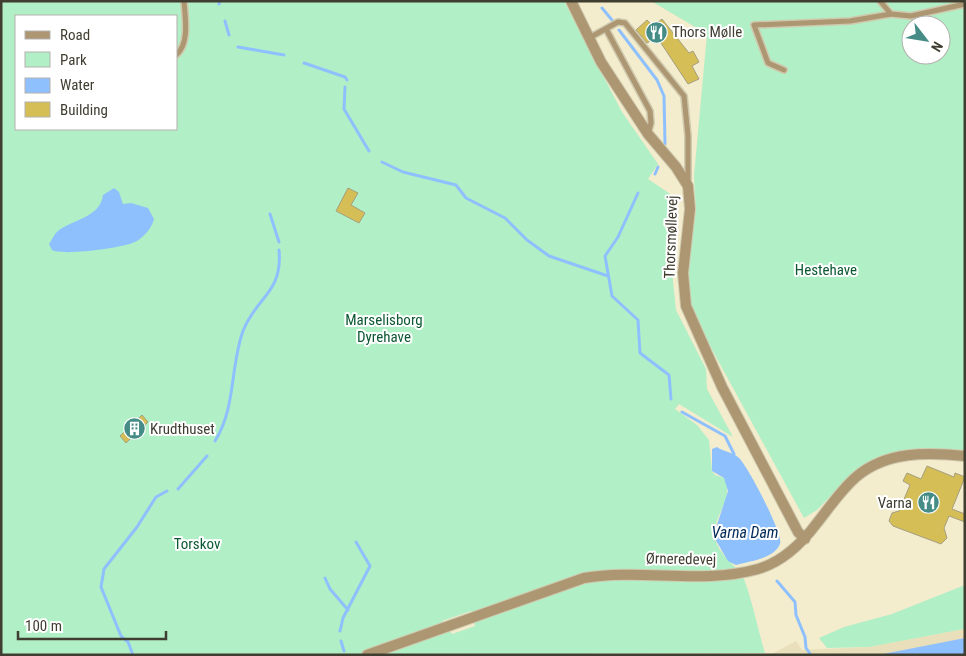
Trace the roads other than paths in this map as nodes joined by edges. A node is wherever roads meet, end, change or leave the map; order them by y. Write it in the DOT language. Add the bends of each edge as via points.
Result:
graph roads {
  1 [pos="184,1"];
  2 [pos="571,1"];
  3 [pos="880,1"];
  4 [pos="965,4"];
  5 [pos="891,14"];
  6 [pos="606,29"];
  7 [pos="589,38"];
  8 [pos="178,53"];
  9 [pos="784,70"];
  10 [pos="648,134"];
  11 [pos="688,186"];
  12 [pos="965,456"];
  13 [pos="805,539"];
  14 [pos="367,655"];
  1 -- 8 [label="lane" via="185,37"];
  2 -- 7 [label="street, Thorsmøllevej"];
  3 -- 5 [label="lane"];
  4 -- 5 [label="lane" via="911,16"];
  5 -- 9 [label="lane" via="850,21 754,25 768,63"];
  6 -- 7 [label="lane"];
  6 -- 10 [label="lane" via="650,111"];
  6 -- 11 [label="lane" via="618,22 625,23 684,96"];
  7 -- 10 [label="street, Thorsmøllevej"];
  10 -- 11 [label="street, Thorsmøllevej"];
  11 -- 13 [label="street, Thorsmøllevej" via="689,225 683,273 686,306 722,387 798,532"];
  12 -- 13 [label="street, Ørneredevej" via="925,454 876,464 856,477"];
  13 -- 14 [label="street, Ørneredevej" via="773,562 744,572 723,575 611,573 566,583"];
}
